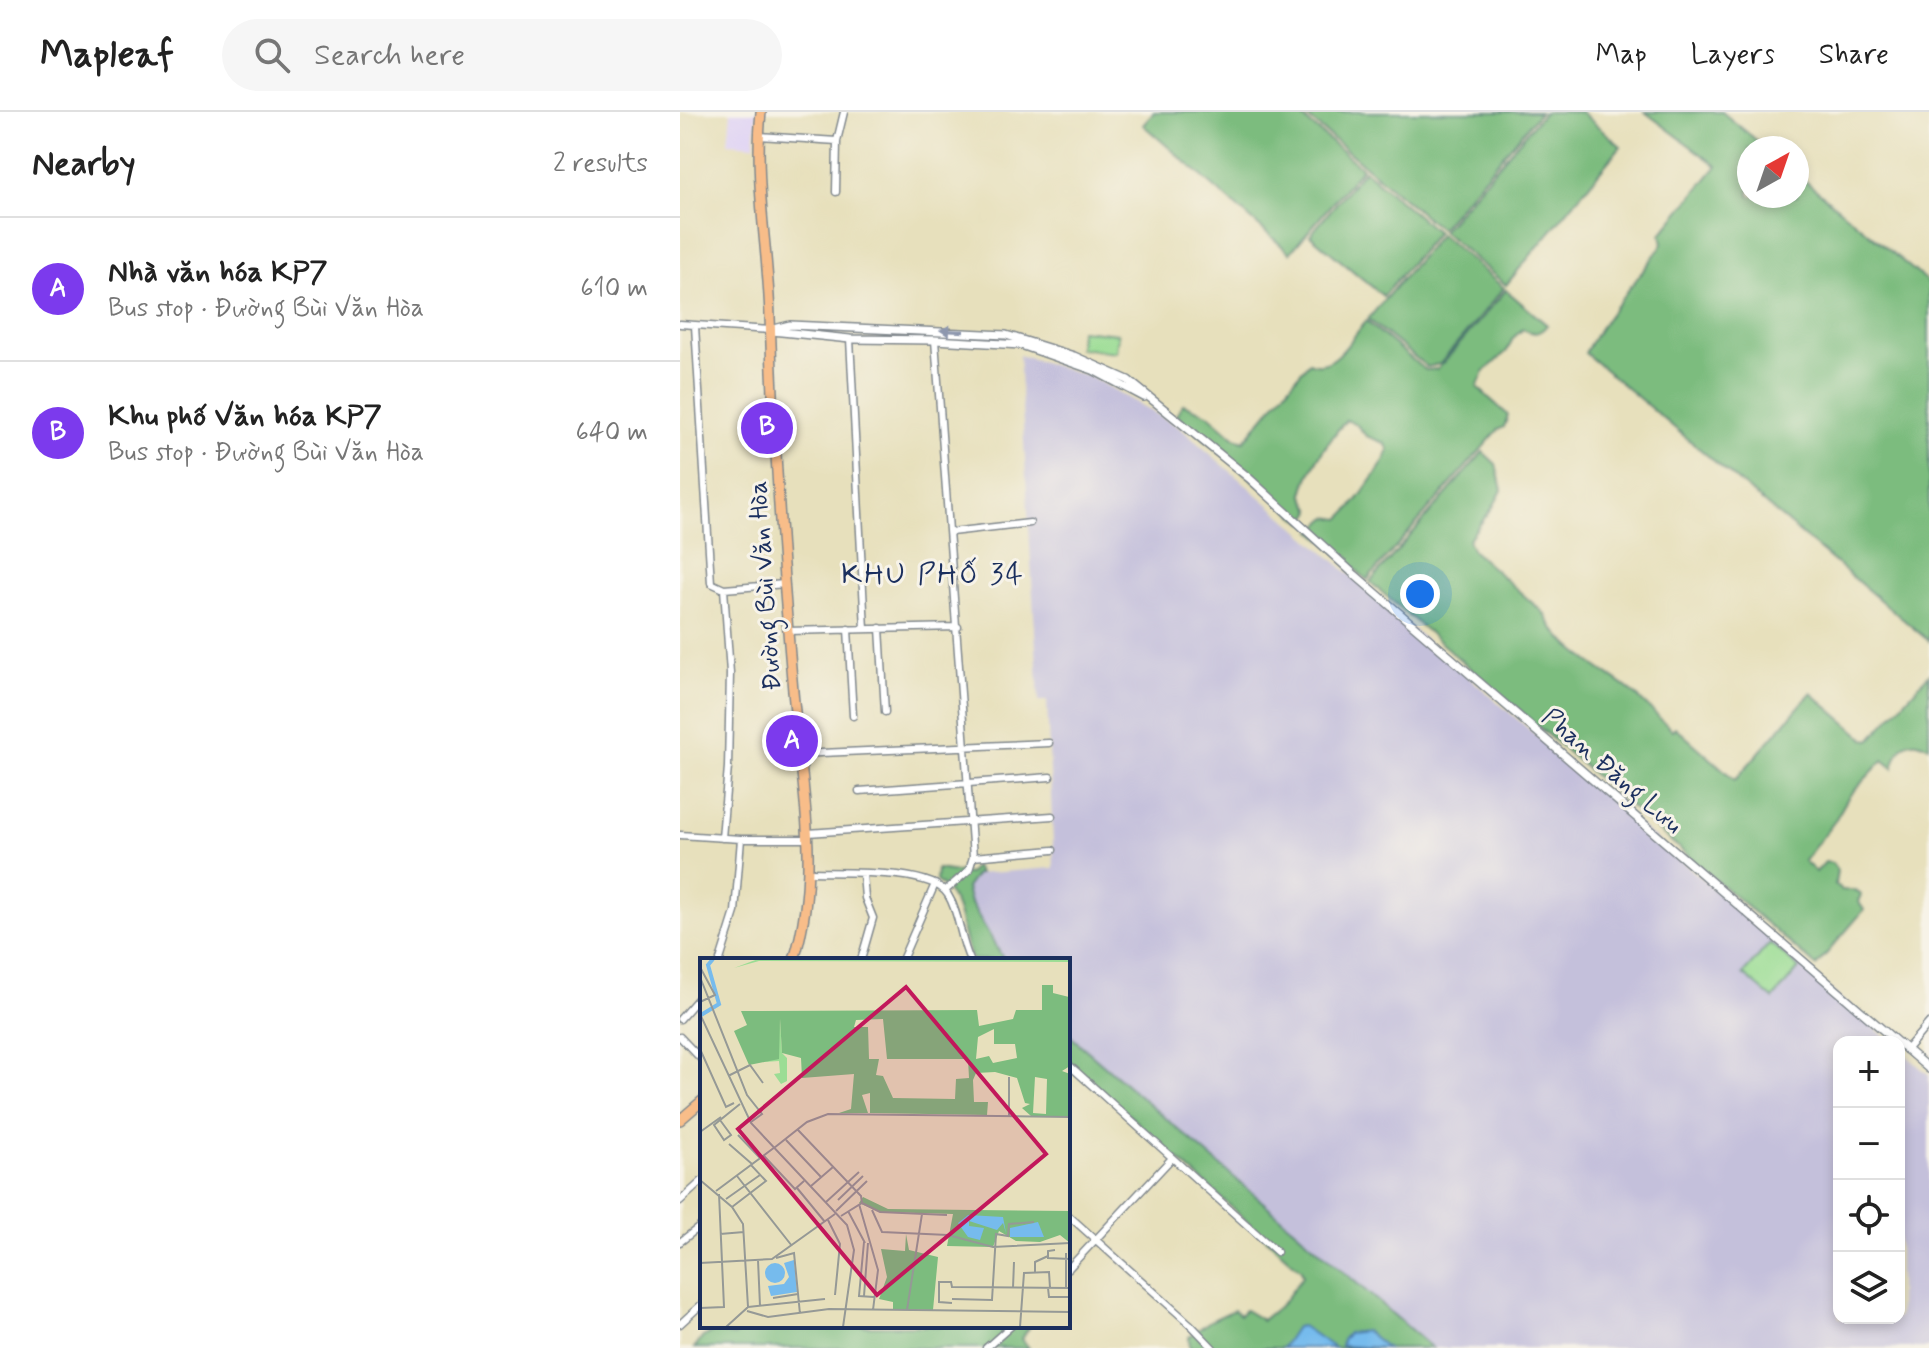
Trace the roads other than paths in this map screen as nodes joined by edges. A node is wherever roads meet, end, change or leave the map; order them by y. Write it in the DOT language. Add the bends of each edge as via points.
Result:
graph roads {
  1 [pos="761,112"];
  2 [pos="844,112"];
  3 [pos="759,136"];
  4 [pos="837,141"];
  5 [pos="836,192"];
  6 [pos="680,324"];
  7 [pos="695,326"];
  8 [pos="770,330"];
  9 [pos="850,339"];
  10 [pos="935,340"];
  11 [pos="1037,347"];
  12 [pos="1030,523"];
  13 [pos="951,532"];
  14 [pos="785,584"];
  15 [pos="724,589"];
  16 [pos="958,627"];
  17 [pos="880,628"];
  18 [pos="848,629"];
  19 [pos="865,629"];
  20 [pos="787,631"];
  21 [pos="885,712"];
  22 [pos="853,716"];
  23 [pos="1049,743"];
  24 [pos="964,746"];
  25 [pos="798,754"];
  26 [pos="1050,777"];
  27 [pos="967,783"];
  28 [pos="859,791"];
  29 [pos="1052,816"];
  30 [pos="969,823"];
  31 [pos="680,835"];
  32 [pos="808,836"];
  33 [pos="722,838"];
  34 [pos="741,839"];
  35 [pos="1053,850"];
  36 [pos="973,857"];
  37 [pos="810,872"];
  38 [pos="863,874"];
  39 [pos="935,884"];
  40 [pos="946,890"];
  41 [pos="721,958"];
  42 [pos="795,958"];
  43 [pos="862,958"];
  44 [pos="903,958"];
  45 [pos="967,958"];
  46 [pos="700,996"];
  47 [pos="680,1019"];
  48 [pos="1929,1023"];
  49 [pos="1890,1036"];
  50 [pos="680,1037"];
  51 [pos="1906,1050"];
  52 [pos="700,1058"];
  53 [pos="1070,1066"];
  54 [pos="1929,1069"];
  55 [pos="700,1103"];
  56 [pos="680,1120"];
  57 [pos="1172,1158"];
  58 [pos="700,1183"];
  59 [pos="680,1201"];
  60 [pos="1070,1217"];
  61 [pos="700,1227"];
  62 [pos="1096,1241"];
  63 [pos="680,1242"];
  64 [pos="1277,1252"];
  65 [pos="1070,1267"];
  66 [pos="700,1306"];
  67 [pos="680,1324"];
  68 [pos="1009,1328"];
  69 [pos="986,1348"];
  70 [pos="1213,1348"];
  1 -- 3 [label="main road, Đường Bùi Văn Hòa"];
  2 -- 4 [label="street"];
  3 -- 4 [label="street"];
  3 -- 8 [label="main road, Đường Bùi Văn Hòa"];
  4 -- 5 [label="street"];
  6 -- 7 [label="street"];
  7 -- 8 [label="street"];
  7 -- 15 [label="street" via="709,575 711,583"];
  8 -- 9 [label="street"];
  11 -- 8 [label="street, one-way" via="1006,335 947,330 790,325"];
  8 -- 14 [label="main road, Đường Bùi Văn Hòa"];
  9 -- 10 [label="street"];
  9 -- 19 [label="street"];
  10 -- 11 [label="street"];
  10 -- 13 [label="street"];
  11 -- 49 [label="street, Phan Đăng Lưu" via="1074,356 1128,380 1202,437"];
  12 -- 13 [label="street"];
  13 -- 16 [label="street"];
  14 -- 15 [label="street"];
  14 -- 20 [label="main road, Đường Bùi Văn Hòa"];
  15 -- 33 [label="street" via="730,673"];
  16 -- 17 [label="street"];
  16 -- 24 [label="street"];
  17 -- 19 [label="street"];
  17 -- 21 [label="street"];
  18 -- 19 [label="street"];
  18 -- 20 [label="street"];
  18 -- 22 [label="street"];
  20 -- 25 [label="main road, Đường Bùi Văn Hòa"];
  23 -- 24 [label="street"];
  24 -- 25 [label="street"];
  24 -- 27 [label="street"];
  25 -- 32 [label="main road, Đường Bùi Văn Hòa"];
  26 -- 27 [label="street"];
  27 -- 28 [label="street"];
  27 -- 30 [label="street"];
  29 -- 30 [label="street"];
  30 -- 32 [label="street"];
  30 -- 36 [label="street"];
  31 -- 33 [label="street"];
  32 -- 34 [label="street"];
  32 -- 37 [label="main road, Đường Bùi Văn Hòa"];
  33 -- 34 [label="street"];
  34 -- 41 [label="street" via="735,912"];
  35 -- 36 [label="street"];
  36 -- 40 [label="street" via="969,870"];
  37 -- 38 [label="street"];
  37 -- 42 [label="main road, Đường Bùi Văn Hòa" via="805,923"];
  38 -- 39 [label="street"];
  38 -- 43 [label="street" via="873,918"];
  39 -- 40 [label="street"];
  39 -- 44 [label="street"];
  40 -- 45 [label="street"];
  46 -- 47 [label="street"];
  48 -- 51 [label="street"];
  50 -- 52 [label="street"];
  51 -- 54 [label="street, Phan Đăng Lưu"];
  53 -- 57 [label="street"];
  55 -- 56 [label="main road"];
  57 -- 62 [label="street"];
  57 -- 64 [label="street"];
  58 -- 59 [label="street"];
  60 -- 62 [label="street"];
  61 -- 63 [label="street"];
  62 -- 65 [label="street"];
  62 -- 70 [label="street"];
  66 -- 67 [label="street"];
  68 -- 69 [label="street"];
}
